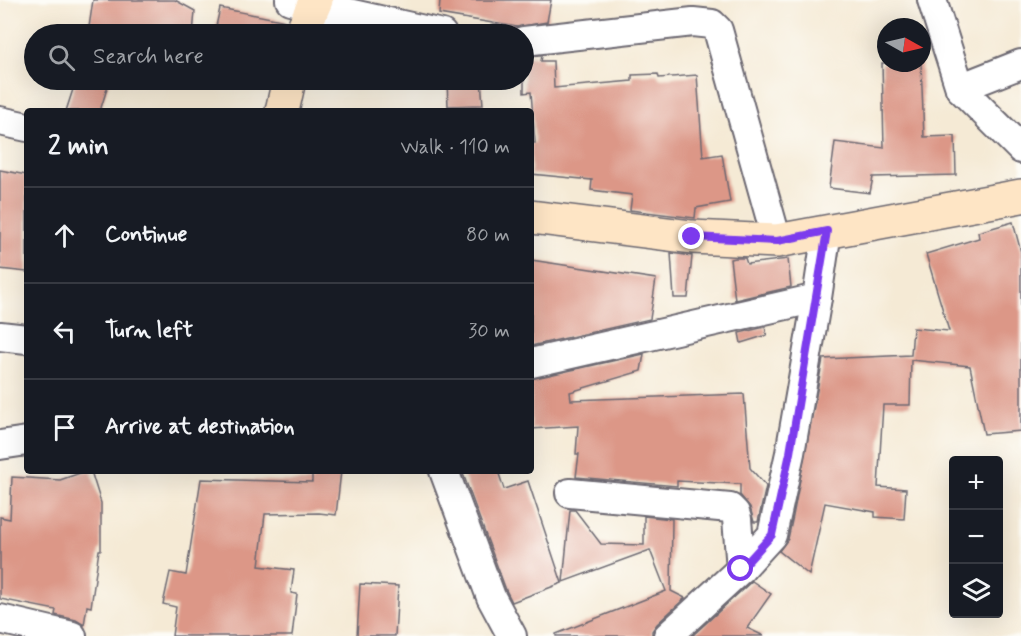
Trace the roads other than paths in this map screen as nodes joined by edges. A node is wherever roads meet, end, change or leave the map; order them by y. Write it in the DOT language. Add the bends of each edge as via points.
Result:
graph roads {
  1 [pos="932,0"];
  2 [pos="305,10"];
  3 [pos="385,24"];
  4 [pos="534,39"];
  5 [pos="1021,64"];
  6 [pos="960,88"];
  7 [pos="287,90"];
  8 [pos="283,108"];
  9 [pos="0,121"];
  10 [pos="24,126"];
  11 [pos="1021,149"];
  12 [pos="1021,196"];
  13 [pos="534,218"];
  14 [pos="827,231"];
  15 [pos="777,241"];
  16 [pos="817,298"];
  17 [pos="0,336"];
  18 [pos="24,339"];
  19 [pos="534,362"];
  20 [pos="24,441"];
  21 [pos="0,445"];
  22 [pos="445,474"];
  23 [pos="570,493"];
  24 [pos="741,569"];
  25 [pos="0,619"];
  26 [pos="72,636"];
  27 [pos="512,636"];
  28 [pos="668,636"];
  1 -- 6 [label="street"];
  2 -- 3 [label="street"];
  4 -- 15 [label="street" via="693,22 712,24 718,30"];
  5 -- 6 [label="street"];
  6 -- 11 [label="street"];
  7 -- 8 [label="main road"];
  9 -- 10 [label="street"];
  12 -- 14 [label="main road"];
  13 -- 15 [label="main road" via="692,237"];
  14 -- 15 [label="main road"];
  14 -- 16 [label="street"];
  16 -- 19 [label="street"];
  16 -- 24 [label="street" via="772,535"];
  17 -- 18 [label="street"];
  20 -- 21 [label="street"];
  22 -- 27 [label="street" via="491,597"];
  23 -- 24 [label="street" via="730,508 737,519"];
  24 -- 28 [label="street"];
  25 -- 26 [label="street"];
}
